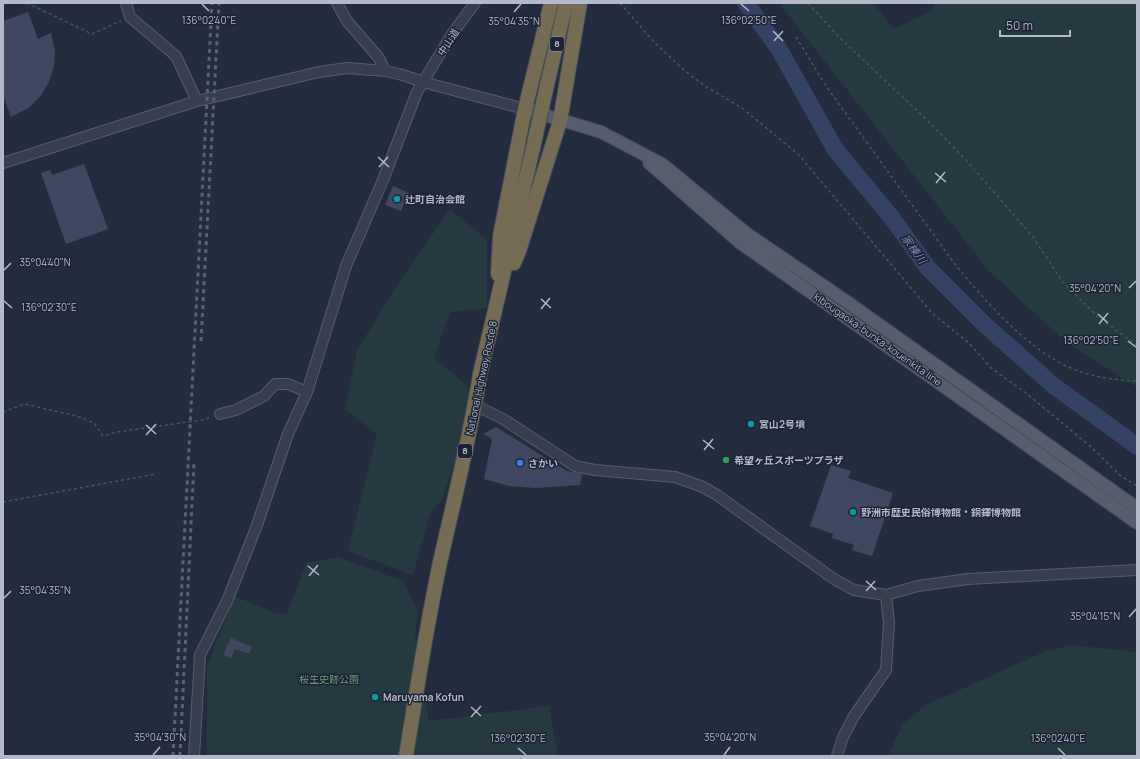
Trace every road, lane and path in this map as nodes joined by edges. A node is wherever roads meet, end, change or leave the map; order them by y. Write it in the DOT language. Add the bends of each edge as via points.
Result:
graph roads {
  1 [pos="27,3"];
  2 [pos="126,3"];
  3 [pos="337,3"];
  4 [pos="475,3"];
  5 [pos="551,3"];
  6 [pos="566,3"];
  7 [pos="580,3"];
  8 [pos="620,3"];
  9 [pos="808,3"];
  10 [pos="130,17"];
  11 [pos="796,38"];
  12 [pos="385,71"];
  13 [pos="423,82"];
  14 [pos="197,101"];
  15 [pos="525,109"];
  16 [pos="560,120"];
  17 [pos="628,145"];
  18 [pos="3,163"];
  19 [pos="499,296"];
  20 [pos="1137,345"];
  21 [pos="1137,381"];
  22 [pos="307,392"];
  23 [pos="476,405"];
  24 [pos="3,412"];
  25 [pos="220,414"];
  26 [pos="156,474"];
  27 [pos="1137,486"];
  28 [pos="3,502"];
  29 [pos="1137,508"];
  30 [pos="1137,523"];
  31 [pos="1137,570"];
  32 [pos="886,595"];
  33 [pos="194,756"];
  34 [pos="406,756"];
  35 [pos="837,756"];
  1 -- 10 [label="path" via="92,34"];
  2 -- 10 [label="street"];
  3 -- 12 [label="street" via="347,21 379,58"];
  4 -- 13 [label="street, 中山道" via="448,39"];
  5 -- 15 [label="highway"];
  6 -- 19 [label="highway, National Highway Route 8 / 8, bridge"];
  7 -- 16 [label="highway"];
  8 -- 27 [label="path" via="654,42 685,71 742,108 798,154 932,314 970,344 991,368 1026,393 1091,447 1121,476"];
  9 -- 20 [label="path" via="840,38 928,120 966,160 1033,237 1062,281 1099,318"];
  10 -- 14 [label="street" via="176,56"];
  11 -- 21 [label="path" via="826,86 972,286 1044,354 1071,368 1111,380"];
  12 -- 13 [label="street"];
  12 -- 14 [label="street" via="347,68 319,72"];
  13 -- 15 [label="street"];
  13 -- 22 [label="street, 中山道" via="346,266"];
  14 -- 18 [label="street"];
  15 -- 16 [label="main road, kibougaoka-bunka-kouenkita line"];
  15 -- 19 [label="highway" via="500,236 497,268"];
  16 -- 17 [label="main road, kibougaoka-bunka-kouenkita line" via="601,132"];
  16 -- 19 [label="highway" via="519,251"];
  17 -- 29 [label="main road, kibougaoka-bunka-kouenkita line" via="662,164 746,233"];
  17 -- 30 [label="main road, kibougaoka-bunka-kouenkita line" via="739,242"];
  19 -- 23 [label="highway, National Highway Route 8 / 8" via="480,374"];
  22 -- 25 [label="street" via="288,384 276,384 264,396 236,410"];
  22 -- 33 [label="street, 中山道" via="288,434 256,528 227,601 200,655"];
  23 -- 32 [label="street" via="503,419 575,466 675,477 703,487 834,579 854,590"];
  23 -- 34 [label="highway, National Highway Route 8 / 8" via="436,584"];
  24 -- 25 [label="path" via="24,404 77,416 94,423 103,436 202,420"];
  26 -- 28 [label="path"];
  31 -- 32 [label="street" via="968,579 918,586"];
  32 -- 35 [label="street" via="889,623 886,670 854,716"];
}
